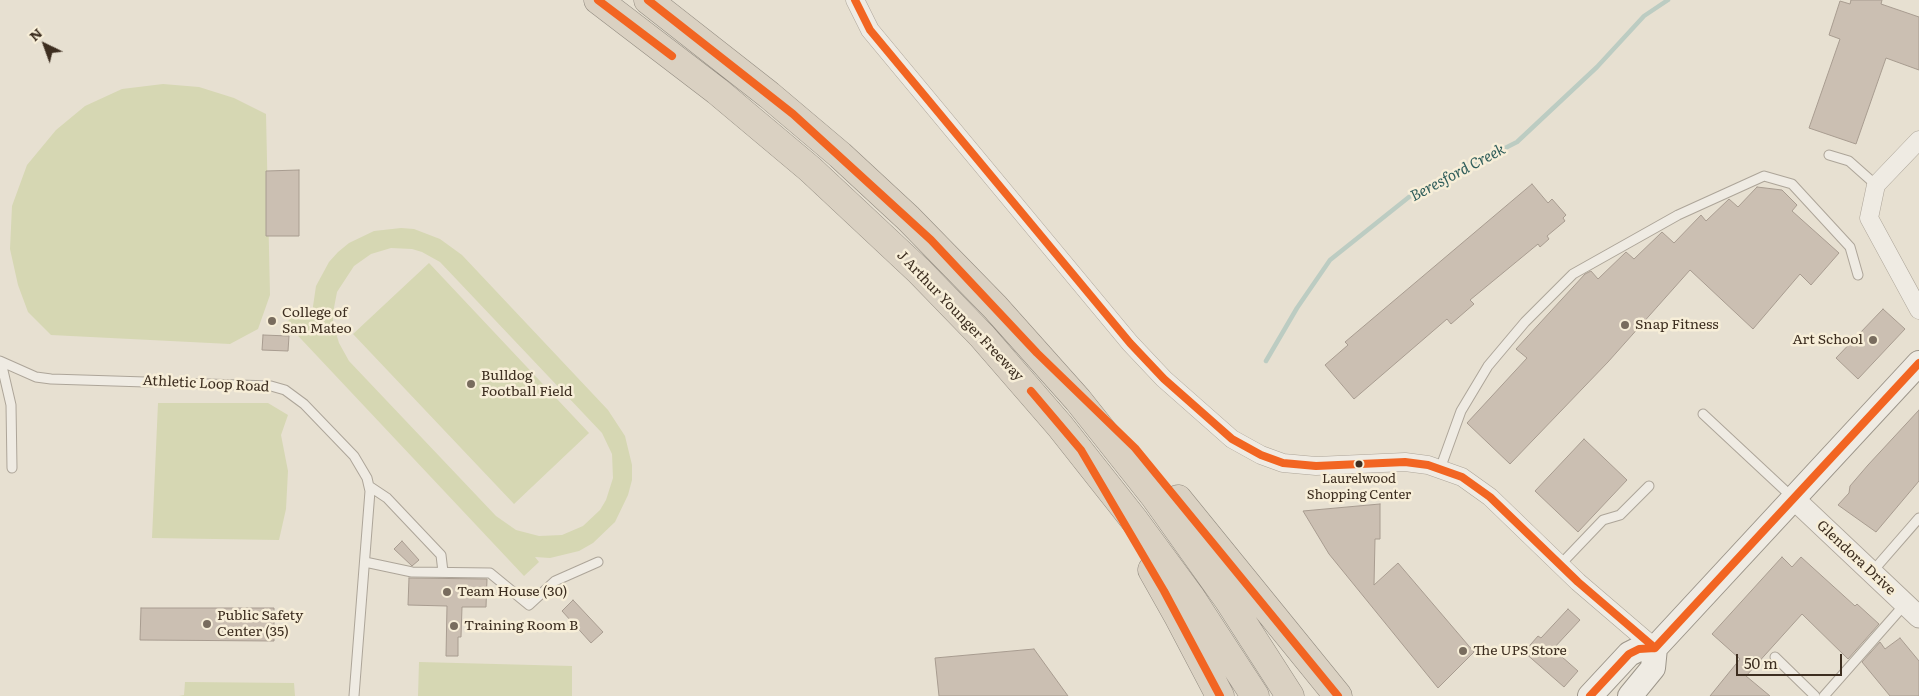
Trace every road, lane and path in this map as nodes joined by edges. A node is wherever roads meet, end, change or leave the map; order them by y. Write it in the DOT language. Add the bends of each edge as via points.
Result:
graph roads {
  1 [pos="598,0"];
  2 [pos="648,0"];
  3 [pos="855,0"];
  4 [pos="1919,140"];
  5 [pos="1829,155"];
  6 [pos="1876,185"];
  7 [pos="1858,274"];
  8 [pos="1919,310"];
  9 [pos="1037,353"];
  10 [pos="1,361"];
  11 [pos="1919,363"];
  12 [pos="1703,414"];
  13 [pos="1081,450"];
  14 [pos="12,468"];
  15 [pos="1440,469"];
  16 [pos="369,486"];
  17 [pos="1649,486"];
  18 [pos="1793,498"];
  19 [pos="1919,518"];
  20 [pos="365,562"];
  21 [pos="598,562"];
  22 [pos="1560,565"];
  23 [pos="443,572"];
  24 [pos="1872,572"];
  25 [pos="1912,611"];
  26 [pos="1655,648"];
  27 [pos="1776,658"];
  28 [pos="354,696"];
  29 [pos="1220,696"];
  30 [pos="1255,696"];
  31 [pos="1290,696"];
  32 [pos="1338,696"];
  33 [pos="1590,696"];
  34 [pos="1630,696"];
  35 [pos="1815,696"];
  36 [pos="1824,696"];
  1 -- 13 [label="highway, J Arthur Younger Freeway" via="742,111 855,210 982,336"];
  2 -- 9 [label="highway" via="852,165 931,240"];
  3 -- 15 [label="street" via="875,37 1130,343 1232,439 1261,455 1290,464 1405,462"];
  4 -- 6 [label="street"];
  5 -- 6 [label="lane" via="1848,161"];
  6 -- 8 [label="street" via="1869,218"];
  7 -- 15 [label="lane" via="1850,247 1792,184 1764,176 1678,215 1573,274 1525,322 1488,366 1461,411"];
  9 -- 31 [label="highway" via="1098,424 1178,528"];
  9 -- 32 [label="highway" via="1141,455"];
  10 -- 14 [label="lane" via="12,405"];
  10 -- 16 [label="lane, Athletic Loop Road" via="51,379 257,384 284,390 304,404 354,456"];
  11 -- 18 [label="main road"];
  12 -- 18 [label="lane"];
  13 -- 29 [label="highway" via="1164,591"];
  13 -- 30 [label="highway, J Arthur Younger Freeway" via="1172,570"];
  15 -- 22 [label="street" via="1484,492"];
  16 -- 20 [label="lane, Athletic Loop Road"];
  16 -- 23 [label="lane" via="387,498 441,555"];
  17 -- 22 [label="lane" via="1620,515 1603,520"];
  18 -- 24 [label="street, Glendora Drive"];
  18 -- 26 [label="main road"];
  19 -- 24 [label="lane"];
  20 -- 23 [label="lane" via="412,572"];
  20 -- 28 [label="lane, Athletic Loop Road"];
  21 -- 23 [label="lane" via="555,581 529,605 521,595 490,573"];
  22 -- 26 [label="street"];
  24 -- 25 [label="street, Glendora Drive"];
  25 -- 36 [label="lane"];
  26 -- 33 [label="main road" via="1639,649 1629,654"];
  26 -- 34 [label="main road" via="1654,668"];
  27 -- 35 [label="lane"];
}
